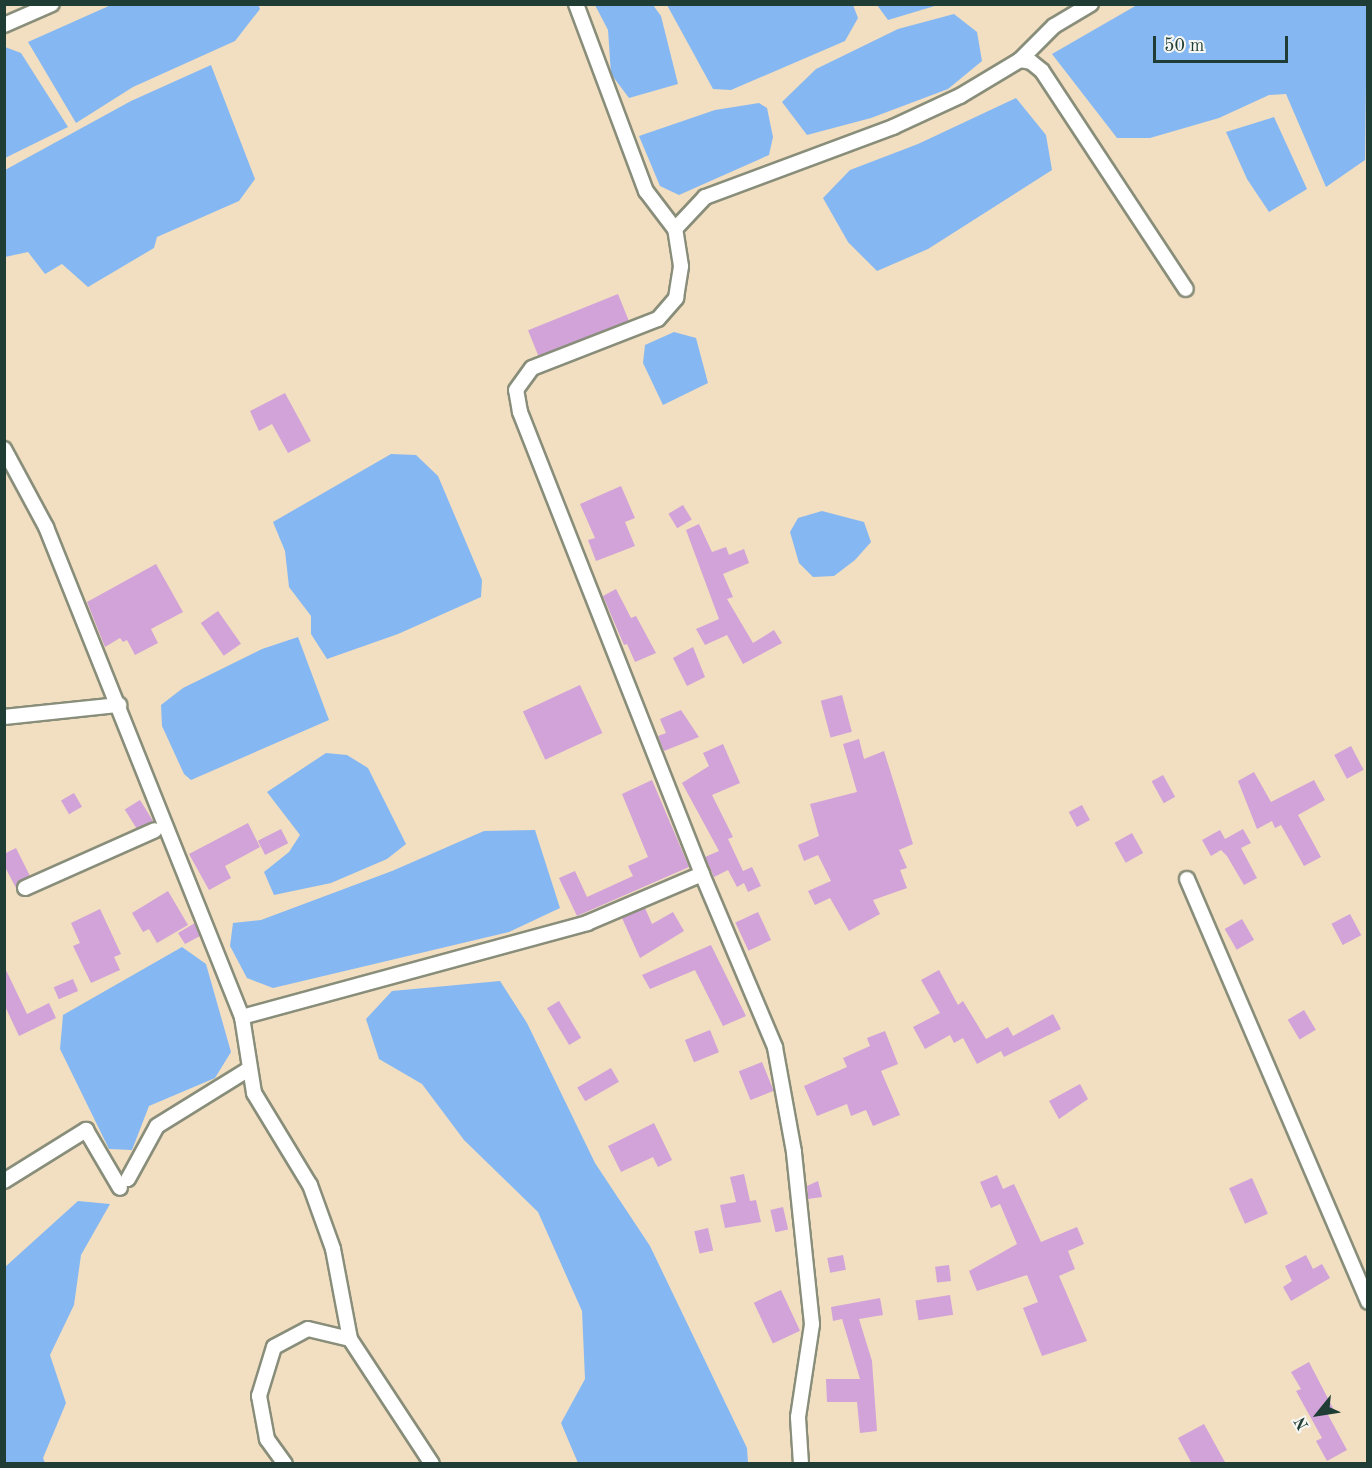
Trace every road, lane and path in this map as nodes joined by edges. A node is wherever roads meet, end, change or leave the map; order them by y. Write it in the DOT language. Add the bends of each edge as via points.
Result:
graph roads {
  1 [pos="52,4"];
  2 [pos="576,4"];
  3 [pos="1091,4"];
  4 [pos="4,26"];
  5 [pos="1020,60"];
  6 [pos="675,229"];
  7 [pos="1186,289"];
  8 [pos="4,449"];
  9 [pos="118,705"];
  10 [pos="4,717"];
  11 [pos="155,830"];
  12 [pos="702,874"];
  13 [pos="1187,879"];
  14 [pos="25,888"];
  15 [pos="242,1017"];
  16 [pos="249,1069"];
  17 [pos="4,1181"];
  18 [pos="1368,1302"];
  19 [pos="350,1338"];
  20 [pos="285,1464"];
  21 [pos="432,1464"];
  22 [pos="801,1464"];
  1 -- 4 [label="street"];
  2 -- 6 [label="street" via="646,191"];
  3 -- 5 [label="street" via="1054,26"];
  5 -- 6 [label="street" via="960,96 893,127 705,198"];
  5 -- 7 [label="street" via="1031,62 1042,71"];
  6 -- 12 [label="street" via="681,266 676,298 657,319 531,368 516,390 520,412"];
  8 -- 9 [label="street" via="46,527"];
  9 -- 10 [label="street"];
  9 -- 15 [label="street"];
  11 -- 14 [label="street"];
  12 -- 15 [label="street" via="587,923"];
  12 -- 22 [label="street" via="775,1047 794,1152 812,1324 798,1417"];
  13 -- 18 [label="street"];
  15 -- 16 [label="street"];
  16 -- 17 [label="street" via="157,1126 124,1183 86,1130"];
  16 -- 19 [label="street" via="254,1093 310,1185 318,1206 333,1249"];
  19 -- 20 [label="street" via="308,1329 274,1347 259,1396 267,1439"];
  19 -- 21 [label="street"];
}
